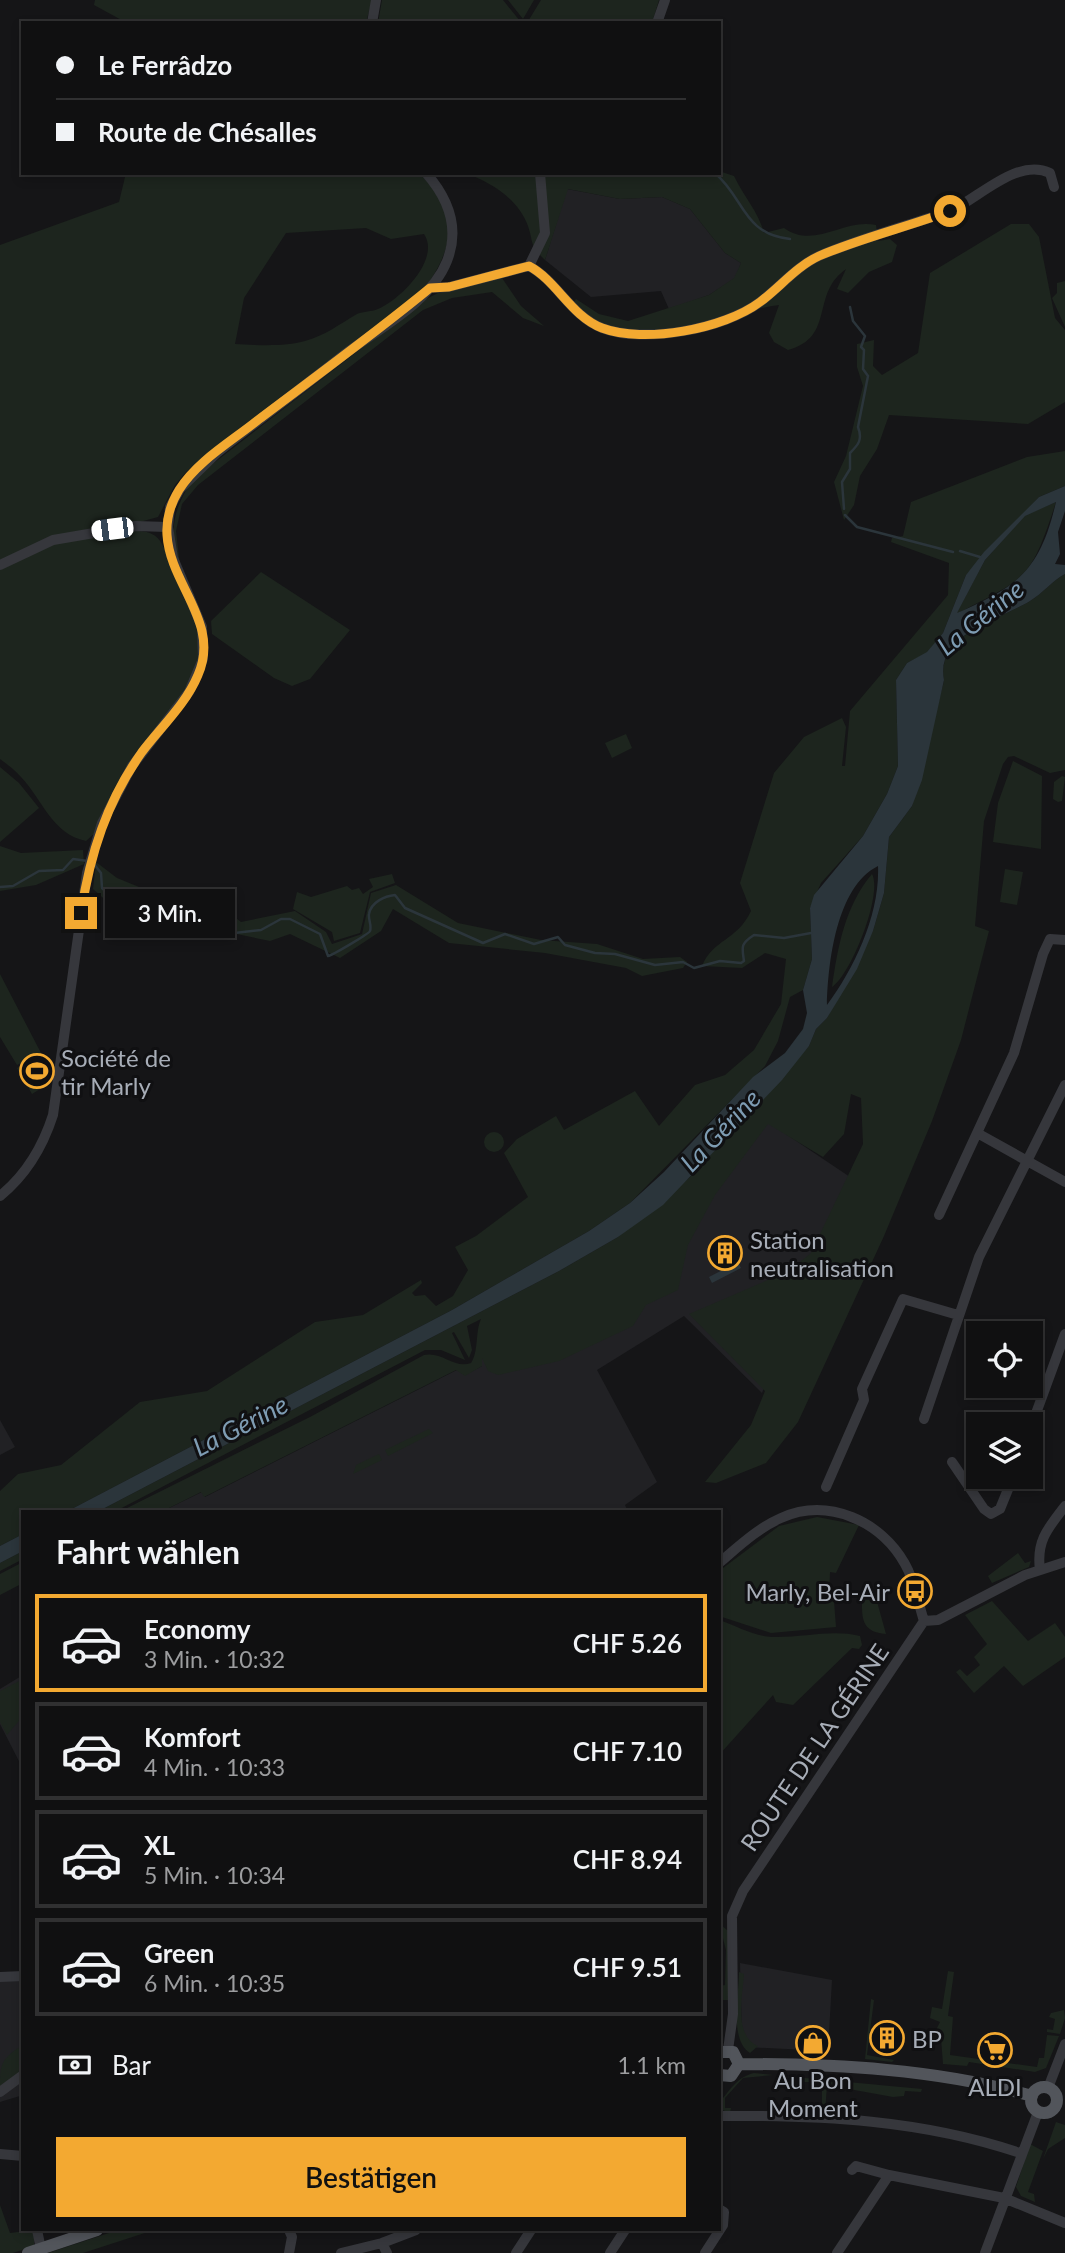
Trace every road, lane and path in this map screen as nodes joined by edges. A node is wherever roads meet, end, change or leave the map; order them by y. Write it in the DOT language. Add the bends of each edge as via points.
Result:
graph roads {
  1 [pos="376,0"];
  2 [pos="665,0"];
  3 [pos="372,21"];
  4 [pos="658,21"];
  5 [pos="427,175"];
  6 [pos="540,175"];
  7 [pos="1054,187"];
  8 [pos="529,266"];
  9 [pos="430,288"];
  10 [pos="167,527"];
  11 [pos="0,565"];
  12 [pos="1065,940"];
  13 [pos="1065,1085"];
  14 [pos="979,1134"];
  15 [pos="1026,1163"];
  16 [pos="1065,1182"];
  17 [pos="0,1196"];
  18 [pos="939,1215"];
  19 [pos="958,1315"];
  20 [pos="1064,1341"];
  21 [pos="1037,1412"];
  22 [pos="924,1419"];
  23 [pos="952,1462"];
  24 [pos="966,1483"];
  25 [pos="826,1486"];
  26 [pos="970,1489"];
  27 [pos="1008,1489"];
  28 [pos="1065,1506"];
  29 [pos="721,1562"];
  30 [pos="1065,1562"];
  31 [pos="1040,1570"];
  32 [pos="924,1621"];
  33 [pos="732,1916"];
  34 [pos="721,1917"];
  35 [pos="21,1976"];
  36 [pos="0,1977"];
  37 [pos="1065,2044"];
  38 [pos="724,2051"];
  39 [pos="739,2064"];
  40 [pos="21,2076"];
  41 [pos="721,2079"];
  42 [pos="1048,2088"];
  43 [pos="0,2092"];
  44 [pos="1032,2096"];
  45 [pos="1060,2108"];
  46 [pos="1038,2112"];
  47 [pos="721,2116"];
  48 [pos="1020,2153"];
  49 [pos="0,2154"];
  50 [pos="21,2156"];
  51 [pos="852,2170"];
  52 [pos="889,2175"];
  53 [pos="1004,2198"];
  54 [pos="721,2210"];
  55 [pos="1065,2223"];
  56 [pos="721,2227"];
  57 [pos="37,2231"];
  58 [pos="94,2231"];
  59 [pos="289,2231"];
  60 [pos="414,2231"];
  61 [pos="530,2231"];
  62 [pos="624,2231"];
  63 [pos="718,2231"];
  64 [pos="385,2248"];
  65 [pos="34,2251"];
  66 [pos="289,2253"];
  67 [pos="341,2253"];
  68 [pos="516,2253"];
  69 [pos="610,2253"];
  70 [pos="705,2253"];
  71 [pos="837,2253"];
  72 [pos="985,2253"];
  1 -- 3 [label="street"];
  2 -- 4 [label="street"];
  5 -- 9 [label="street" via="445,199 453,229 447,262"];
  6 -- 8 [label="street" via="545,233"];
  7 -- 8 [label="street" via="1050,173 1044,170 1008,176 950,211 818,256 758,304 730,319 656,335 599,327"];
  8 -- 9 [label="street"];
  9 -- 10 [label="street" via="191,475 170,507"];
  10 -- 11 [label="street" via="135,526 52,540"];
  10 -- 17 [label="street" via="173,558 202,627 203,659 189,692 127,775 102,824 88,873 53,1115 40,1149"];
  12 -- 14 [label="street" via="1050,939 1043,954 1014,1053"];
  13 -- 15 [label="street"];
  14 -- 15 [label="street"];
  14 -- 18 [label="street"];
  15 -- 16 [label="street"];
  15 -- 19 [label="street" via="979,1257"];
  19 -- 22 [label="street"];
  19 -- 25 [label="street" via="903,1299"];
  20 -- 21 [label="street"];
  23 -- 24 [label="street"];
  26 -- 27 [label="street" via="991,1514 1000,1510"];
  28 -- 31 [label="street" via="1042,1536"];
  29 -- 32 [label="street" via="779,1518 798,1511 837,1512 863,1521 894,1546 907,1567"];
  30 -- 31 [label="street"];
  31 -- 32 [label="street" via="938,1620"];
  32 -- 33 [label="street, ROUTE DE LA GÉRINE" via="750,1879"];
  33 -- 34 [label="street"];
  33 -- 38 [label="street, ROUTE DE LA GÉRINE" via="733,2014"];
  35 -- 36 [label="street"];
  37 -- 42 [label="street"];
  38 -- 39 [label="main road" via="736,2055"];
  39 -- 41 [label="main road" via="734,2074"];
  39 -- 44 [label="main road" via="942,2077"];
  40 -- 43 [label="street"];
  42 -- 44 [label="main road" via="1038,2089"];
  42 -- 45 [label="main road"];
  44 -- 46 [label="main road"];
  45 -- 46 [label="main road"];
  46 -- 48 [label="street"];
  47 -- 48 [label="street" via="837,2118 918,2127"];
  48 -- 53 [label="street"];
  49 -- 50 [label="street"];
  51 -- 52 [label="street" via="856,2166"];
  52 -- 53 [label="street"];
  52 -- 71 [label="street"];
  53 -- 55 [label="street"];
  53 -- 72 [label="street"];
  54 -- 56 [label="street" via="725,2220"];
  57 -- 65 [label="street"];
  58 -- 65 [label="main road"];
  59 -- 66 [label="street"];
  60 -- 64 [label="street"];
  61 -- 68 [label="street"];
  62 -- 69 [label="street"];
  63 -- 70 [label="street"];
  64 -- 67 [label="street"];
}
